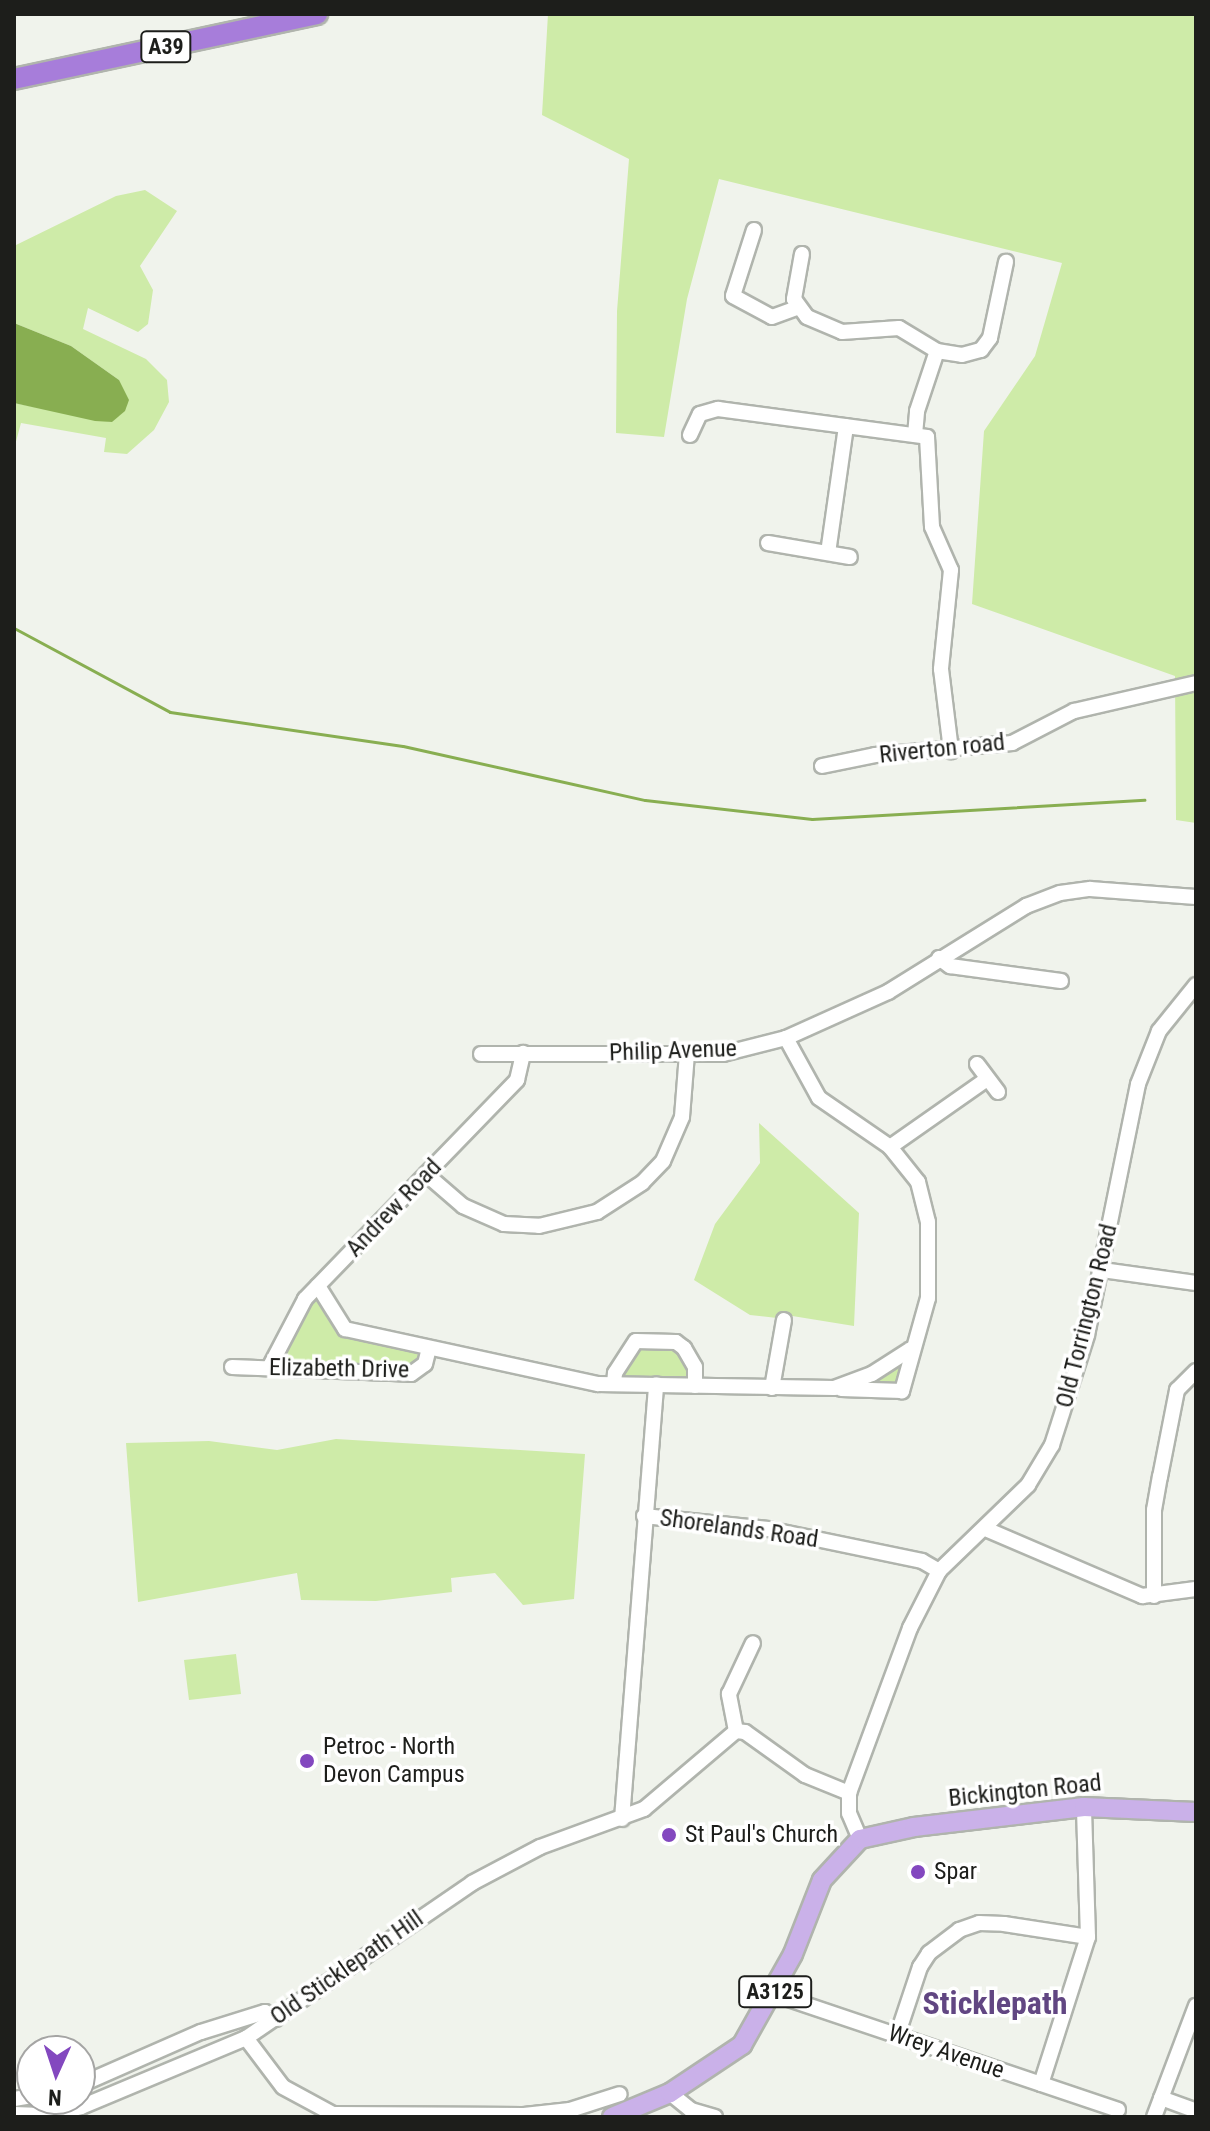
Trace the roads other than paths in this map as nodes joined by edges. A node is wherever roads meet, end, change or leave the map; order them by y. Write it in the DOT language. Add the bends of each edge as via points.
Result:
graph roads {
  1 [pos="317,14"];
  2 [pos="14,79"];
  3 [pos="754,230"];
  4 [pos="802,254"];
  5 [pos="1006,262"];
  6 [pos="797,308"];
  7 [pos="937,351"];
  8 [pos="846,426"];
  9 [pos="690,435"];
  10 [pos="915,435"];
  11 [pos="768,543"];
  12 [pos="828,553"];
  13 [pos="850,557"];
  14 [pos="1196,683"];
  15 [pos="951,751"];
  16 [pos="822,766"];
  17 [pos="1196,897"];
  18 [pos="939,958"];
  19 [pos="1061,981"];
  20 [pos="1196,985"];
  21 [pos="786,1038"];
  22 [pos="523,1053"];
  23 [pos="481,1054"];
  24 [pos="687,1054"];
  25 [pos="977,1064"];
  26 [pos="987,1079"];
  27 [pos="998,1092"];
  28 [pos="890,1147"];
  29 [pos="426,1174"];
  30 [pos="1102,1270"];
  31 [pos="1196,1283"];
  32 [pos="318,1286"];
  33 [pos="784,1320"];
  34 [pos="429,1348"];
  35 [pos="911,1349"];
  36 [pos="232,1367"];
  37 [pos="269,1368"];
  38 [pos="1196,1371"];
  39 [pos="614,1384"];
  40 [pos="656,1384"];
  41 [pos="695,1386"];
  42 [pos="772,1388"];
  43 [pos="834,1388"];
  44 [pos="644,1516"];
  45 [pos="988,1530"];
  46 [pos="939,1571"];
  47 [pos="1196,1589"];
  48 [pos="1154,1596"];
  49 [pos="754,1642"];
  50 [pos="736,1731"];
  51 [pos="849,1793"];
  52 [pos="1084,1807"];
  53 [pos="1196,1812"];
  54 [pos="622,1819"];
  55 [pos="860,1839"];
  56 [pos="1088,1937"];
  57 [pos="774,1994"];
  58 [pos="1196,2006"];
  59 [pos="276,2019"];
  60 [pos="897,2036"];
  61 [pos="246,2038"];
  62 [pos="96,2078"];
  63 [pos="1041,2084"];
  64 [pos="670,2093"];
  65 [pos="620,2094"];
  66 [pos="1161,2098"];
  67 [pos="1118,2110"];
  68 [pos="1196,2111"];
  69 [pos="14,2114"];
  70 [pos="612,2117"];
  71 [pos="715,2117"];
  72 [pos="1154,2117"];
  1 -- 2 [label="highway, A39"];
  3 -- 6 [label="street" via="733,296 772,317"];
  4 -- 6 [label="street"];
  5 -- 7 [label="street" via="990,338 972,354"];
  6 -- 7 [label="street" via="842,332 899,328"];
  7 -- 10 [label="street"];
  8 -- 9 [label="street" via="718,409 700,414"];
  8 -- 10 [label="street"];
  8 -- 12 [label="street"];
  10 -- 15 [label="street" via="931,443 932,527 951,570 941,669"];
  11 -- 12 [label="street"];
  12 -- 13 [label="street"];
  14 -- 15 [label="street, Riverton road" via="1074,711 1012,743"];
  15 -- 16 [label="street, Riverton road" via="875,755"];
  17 -- 18 [label="street, Philip Avenue" via="1090,889 1060,893 1026,906"];
  18 -- 19 [label="street" via="950,966"];
  18 -- 21 [label="street, Philip Avenue" via="888,992"];
  20 -- 30 [label="street, Old Torrington Road" via="1159,1031 1138,1084"];
  21 -- 24 [label="street, Philip Avenue" via="723,1054"];
  21 -- 28 [label="street, Elizabeth Drive" via="819,1098"];
  22 -- 23 [label="street, Philip Avenue"];
  22 -- 24 [label="street, Philip Avenue"];
  22 -- 29 [label="street, Andrew Road" via="517,1080"];
  24 -- 29 [label="street" via="682,1117 663,1161 642,1183 597,1212 539,1226 504,1224 463,1206"];
  25 -- 26 [label="street"];
  26 -- 27 [label="street"];
  26 -- 28 [label="street"];
  28 -- 35 [label="street, Elizabeth Drive" via="918,1182 928,1222 928,1298"];
  29 -- 32 [label="street, Andrew Road"];
  30 -- 31 [label="street"];
  30 -- 45 [label="street, Old Torrington Road" via="1052,1445 1028,1485"];
  32 -- 34 [label="street, Elizabeth Drive" via="345,1329"];
  32 -- 37 [label="street, Andrew Road" via="305,1299"];
  33 -- 42 [label="street"];
  34 -- 37 [label="street, Elizabeth Drive" via="425,1364 411,1374"];
  34 -- 39 [label="street, Elizabeth Drive"];
  35 -- 43 [label="street, Elizabeth Drive" via="872,1374"];
  35 -- 43 [label="street, Elizabeth Drive" via="899,1393"];
  36 -- 37 [label="street, Elizabeth Drive"];
  38 -- 48 [label="street" via="1177,1390 1160,1477 1154,1510"];
  39 -- 40 [label="street, Elizabeth Drive"];
  39 -- 41 [label="street" via="615,1373 636,1341 676,1342 684,1348 695,1367"];
  40 -- 41 [label="street, Elizabeth Drive"];
  40 -- 44 [label="street"];
  41 -- 42 [label="street, Elizabeth Drive"];
  42 -- 43 [label="street, Elizabeth Drive"];
  44 -- 46 [label="street, Shorelands Road" via="768,1529 922,1561"];
  44 -- 54 [label="street, Shorelands Road"];
  45 -- 46 [label="street, Old Torrington Road"];
  45 -- 48 [label="street" via="1088,1577"];
  46 -- 51 [label="street, Old Torrington Road" via="894,1663"];
  47 -- 48 [label="street"];
  49 -- 50 [label="street" via="731,1684"];
  50 -- 51 [label="street" via="805,1775"];
  50 -- 54 [label="street, Old Sticklepath Hill" via="670,1791"];
  51 -- 55 [label="street" via="849,1813"];
  52 -- 53 [label="main road, Bickington Road"];
  52 -- 55 [label="main road, Bickington Road"];
  52 -- 56 [label="street"];
  54 -- 59 [label="street, Old Sticklepath Hill" via="540,1847 472,1883"];
  55 -- 57 [label="main road, A3125" via="822,1880"];
  56 -- 60 [label="street" via="1004,1924 979,1923 959,1930 920,1967"];
  56 -- 63 [label="street"];
  57 -- 60 [label="street, Wrey Avenue"];
  57 -- 64 [label="main road, A3125" via="742,2045"];
  58 -- 66 [label="street"];
  59 -- 61 [label="street, Old Sticklepath Hill"];
  59 -- 62 [label="street" via="265,2012 201,2032"];
  60 -- 63 [label="street, Wrey Avenue"];
  61 -- 65 [label="street" via="283,2087 333,2114 524,2115 570,2110"];
  61 -- 69 [label="street, Old Sticklepath Hill" via="81,2107 47,2115"];
  63 -- 67 [label="street, Wrey Avenue"];
  64 -- 70 [label="main road, A3125"];
  64 -- 71 [label="street" via="691,2110"];
  66 -- 68 [label="street"];
  66 -- 72 [label="street"];
}
